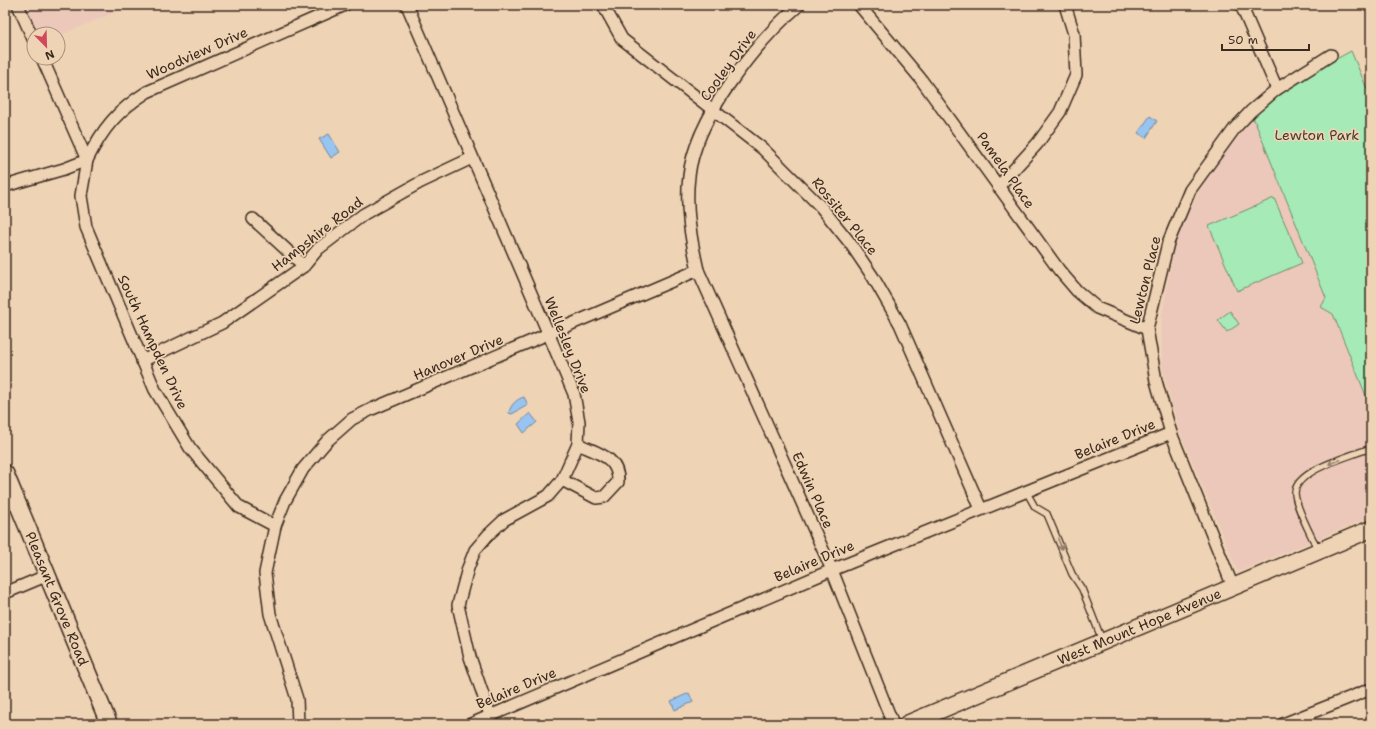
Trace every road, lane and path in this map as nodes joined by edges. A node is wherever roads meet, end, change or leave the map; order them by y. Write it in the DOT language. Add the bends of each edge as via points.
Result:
graph roads {
  1 [pos="18,5"];
  2 [pos="345,5"];
  3 [pos="407,5"];
  4 [pos="603,5"];
  5 [pos="799,5"];
  6 [pos="859,5"];
  7 [pos="1065,5"];
  8 [pos="1241,5"];
  9 [pos="27,26"];
  10 [pos="1331,55"];
  11 [pos="46,66"];
  12 [pos="1278,88"];
  13 [pos="714,109"];
  14 [pos="472,158"];
  15 [pos="87,160"];
  16 [pos="5,186"];
  17 [pos="998,187"];
  18 [pos="252,219"];
  19 [pos="304,266"];
  20 [pos="698,270"];
  21 [pos="1147,329"];
  22 [pos="549,335"];
  23 [pos="142,361"];
  24 [pos="1171,432"];
  25 [pos="578,444"];
  26 [pos="1371,450"];
  27 [pos="5,473"];
  28 [pos="562,480"];
  29 [pos="1026,491"];
  30 [pos="981,509"];
  31 [pos="275,526"];
  32 [pos="1371,529"];
  33 [pos="1319,551"];
  34 [pos="832,570"];
  35 [pos="48,575"];
  36 [pos="1233,587"];
  37 [pos="5,593"];
  38 [pos="1103,642"];
  39 [pos="1371,689"];
  40 [pos="490,715"];
  41 [pos="109,724"];
  42 [pos="298,724"];
  43 [pos="471,724"];
  44 [pos="893,724"];
  45 [pos="907,724"];
  46 [pos="1283,724"];
  1 -- 9 [label="street"];
  2 -- 15 [label="street, Woodview Drive" via="147,92 131,102 100,134"];
  3 -- 14 [label="street, Wellesley Drive"];
  4 -- 13 [label="street, Rossiter Place" via="622,39"];
  5 -- 13 [label="street, Cooley Drive" via="760,44"];
  6 -- 17 [label="street, Pamela Place" via="920,78 972,147"];
  7 -- 17 [label="street" via="1074,34 1076,75 1060,112 1037,144"];
  8 -- 12 [label="street"];
  10 -- 12 [label="street, Lewton Place"];
  11 -- 15 [label="street"];
  12 -- 21 [label="street, Lewton Place" via="1235,128 1190,190 1168,243"];
  13 -- 20 [label="street, Cooley Drive" via="696,149 689,176 687,211"];
  13 -- 30 [label="street, Rossiter Place" via="764,149 792,176 821,207 873,276 909,344"];
  14 -- 19 [label="street, Hampshire Road" via="421,182 364,214 318,249"];
  14 -- 22 [label="street, Wellesley Drive"];
  15 -- 16 [label="street"];
  15 -- 23 [label="street, South Hampden Drive" via="81,196 86,227"];
  17 -- 21 [label="street, Pamela Place" via="1077,291 1097,308"];
  18 -- 19 [label="street"];
  19 -- 23 [label="street, Hampshire Road" via="222,323"];
  20 -- 22 [label="street, Hanover Drive"];
  20 -- 34 [label="street, Edwin Place"];
  21 -- 24 [label="street, Lewton Place" via="1156,381"];
  22 -- 25 [label="street, Wellesley Drive" via="574,394 579,422"];
  22 -- 31 [label="street, Hanover Drive" via="352,419 336,431 303,469"];
  23 -- 31 [label="street, South Hampden Drive" via="190,448 239,507"];
  24 -- 29 [label="street, Belaire Drive"];
  24 -- 36 [label="street, Lewton Place"];
  25 -- 28 [label="street, Wellesley Drive"];
  25 -- 28 [label="street" via="615,465 618,482 604,497 596,498"];
  26 -- 33 [label="lane, one-way" via="1365,450 1310,473 1296,486 1298,506"];
  27 -- 35 [label="street, Pleasant Grove Road"];
  28 -- 40 [label="street, Wellesley Drive" via="548,496 504,520 475,550 468,568 458,605 470,657"];
  29 -- 30 [label="street, Belaire Drive"];
  29 -- 38 [label="lane, one-way" via="1035,507 1047,514 1072,574 1082,589"];
  30 -- 34 [label="street, Belaire Drive"];
  31 -- 42 [label="street" via="265,573 270,614 297,699"];
  32 -- 33 [label="street, West Mount Hope Avenue"];
  33 -- 36 [label="street, West Mount Hope Avenue"];
  34 -- 40 [label="street, Belaire Drive"];
  34 -- 44 [label="street, Edwin Place"];
  35 -- 37 [label="street"];
  35 -- 41 [label="street, Pleasant Grove Road"];
  36 -- 38 [label="street, West Mount Hope Avenue"];
  38 -- 45 [label="street, West Mount Hope Avenue"];
  39 -- 46 [label="street"];
  40 -- 43 [label="street, Belaire Drive"];
}
